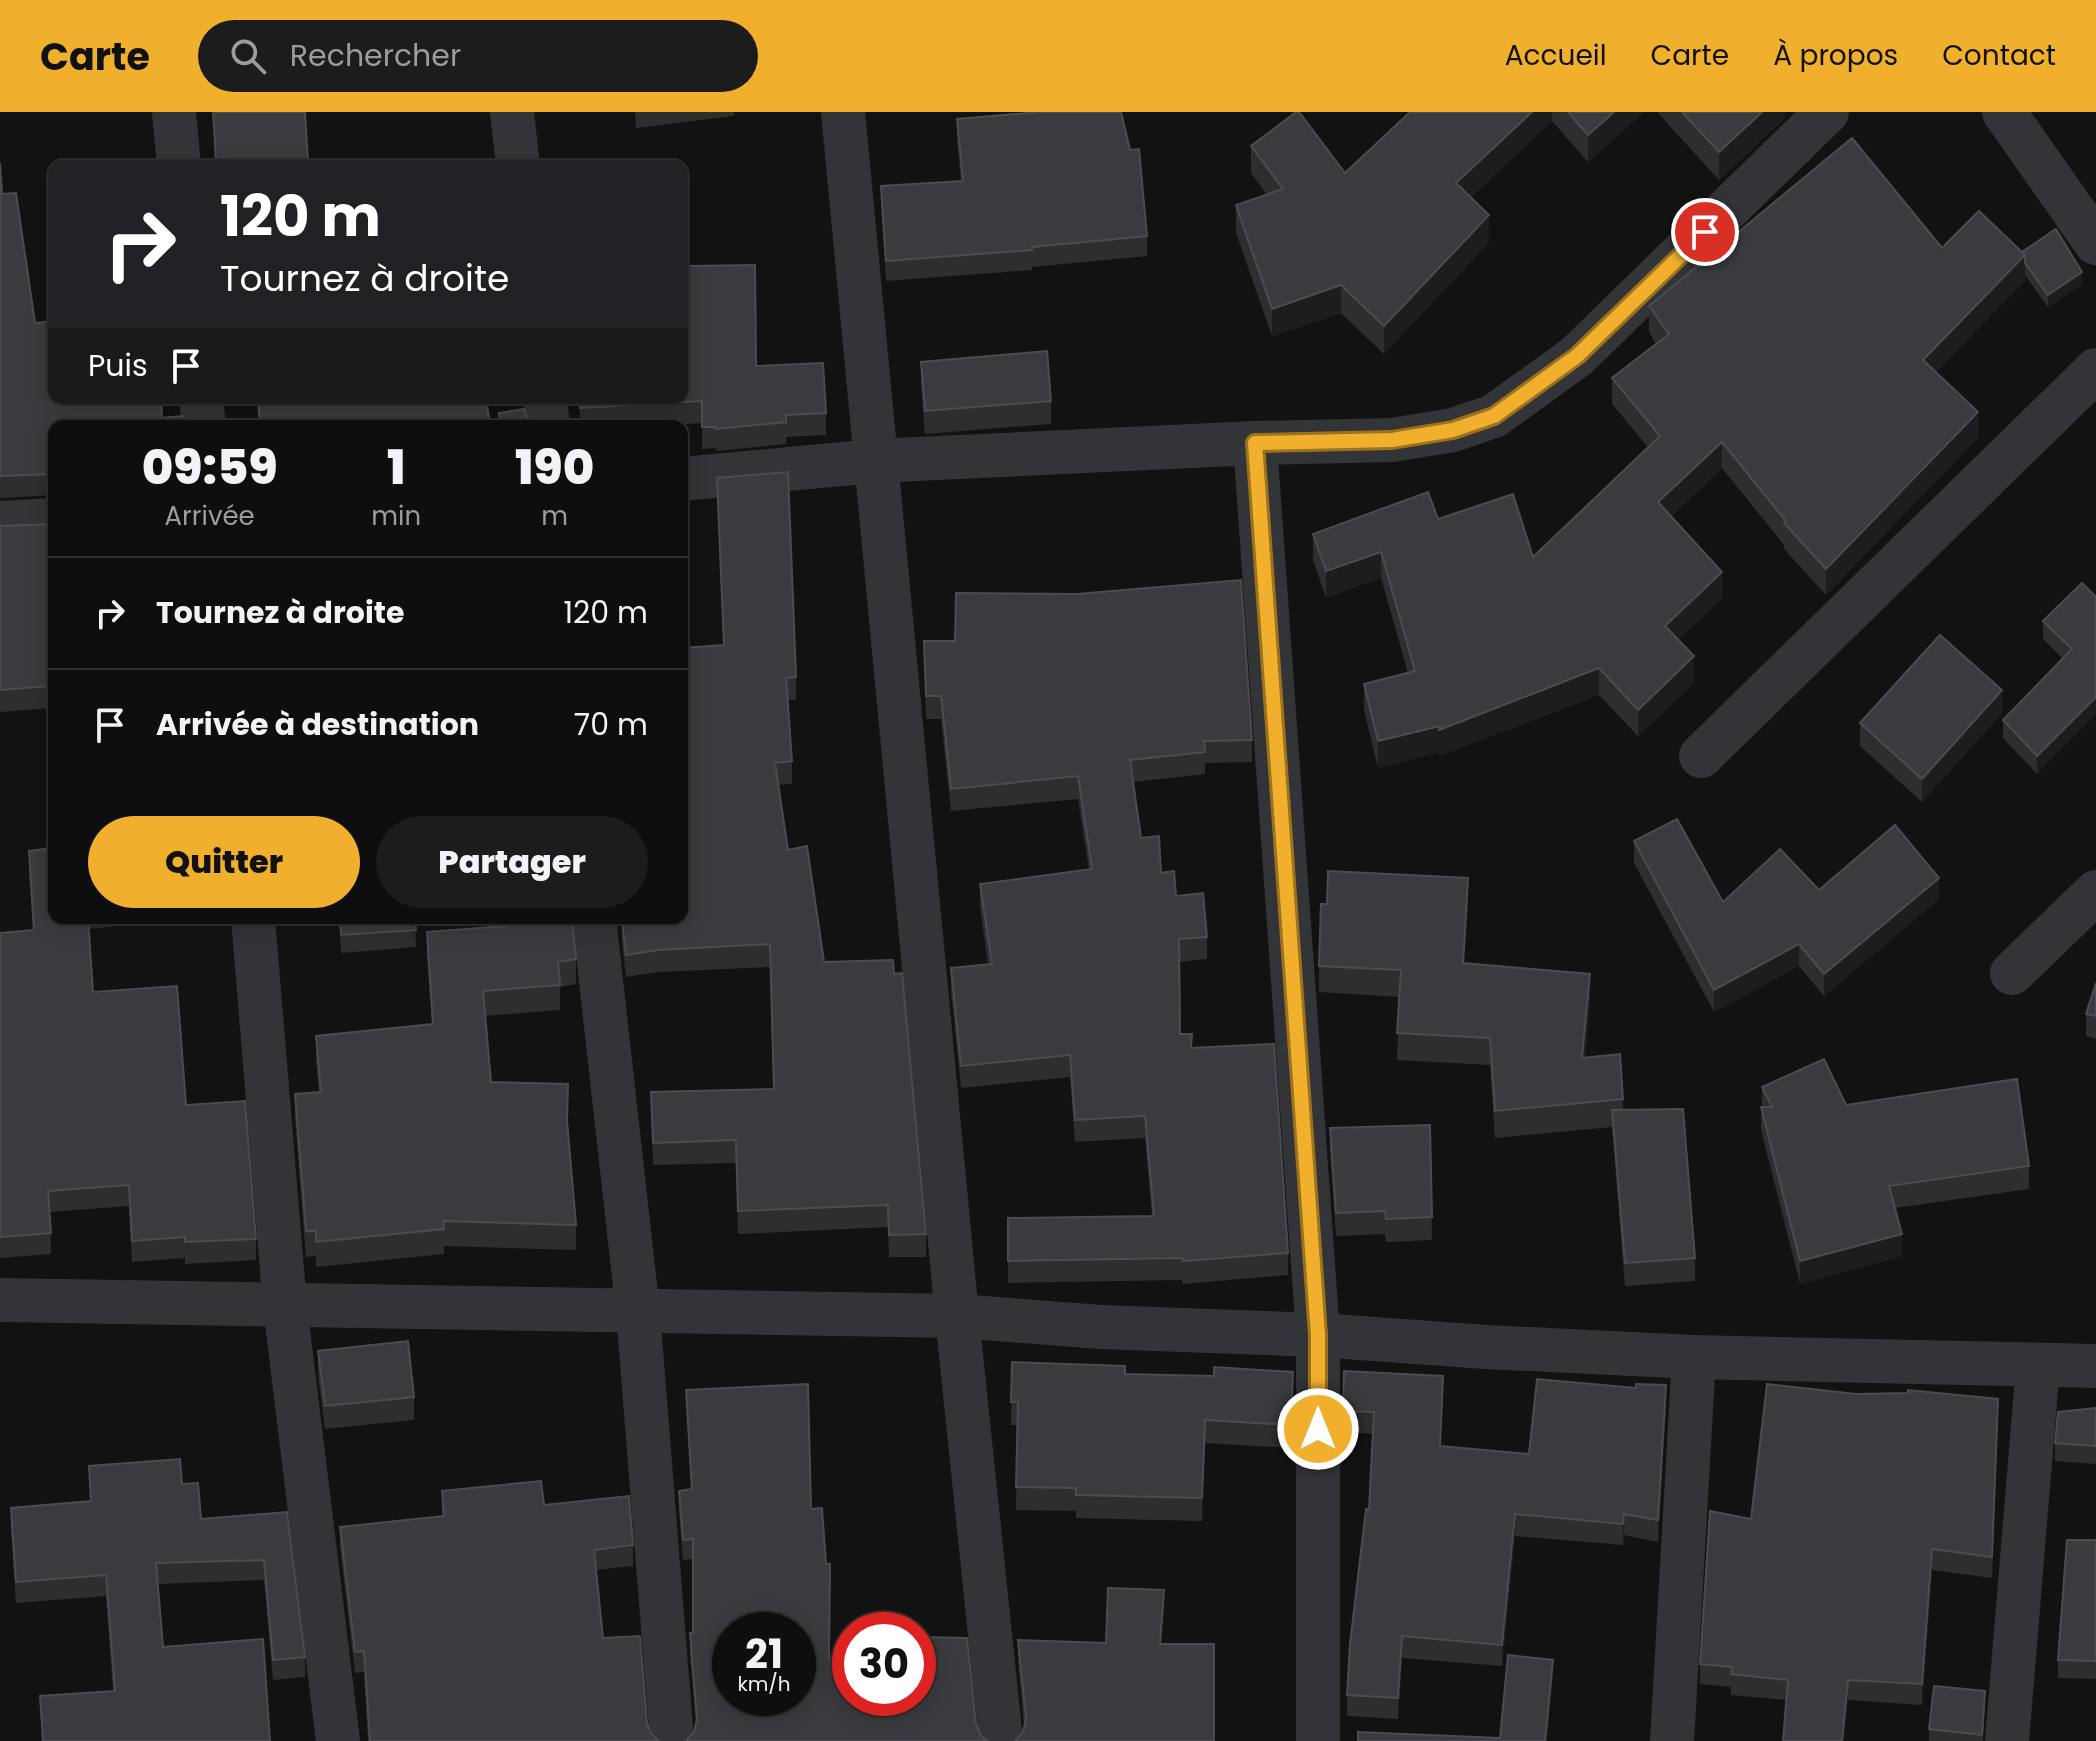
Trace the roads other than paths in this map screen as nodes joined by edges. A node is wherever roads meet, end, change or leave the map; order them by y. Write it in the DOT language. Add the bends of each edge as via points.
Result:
graph roads {
  1 [pos="174,112"];
  2 [pos="512,112"];
  3 [pos="843,112"];
  4 [pos="1827,112"];
  5 [pos="2004,112"];
  6 [pos="178,160"];
  7 [pos="517,160"];
  8 [pos="2096,243"];
  9 [pos="2096,370"];
  10 [pos="1255,443"];
  11 [pos="874,461"];
  12 [pos="688,478"];
  13 [pos="48,520"];
  14 [pos="0,523"];
  15 [pos="1701,756"];
  16 [pos="2096,892"];
  17 [pos="253,924"];
  18 [pos="595,924"];
  19 [pos="2012,973"];
  20 [pos="0,1300"];
  21 [pos="285,1306"];
  22 [pos="638,1312"];
  23 [pos="957,1316"];
  24 [pos="1318,1335"];
  25 [pos="1694,1357"];
  26 [pos="2038,1365"];
  27 [pos="2096,1366"];
  28 [pos="338,1741"];
  29 [pos="672,1741"];
  30 [pos="1001,1741"];
  31 [pos="1318,1741"];
  32 [pos="1672,1741"];
  33 [pos="2007,1741"];
  1 -- 6 [label="street"];
  2 -- 7 [label="street"];
  3 -- 11 [label="street"];
  4 -- 10 [label="street" via="1577,356 1494,416 1453,430 1392,440"];
  5 -- 8 [label="street"];
  9 -- 15 [label="street"];
  10 -- 11 [label="street"];
  10 -- 24 [label="street"];
  11 -- 12 [label="street"];
  11 -- 23 [label="street"];
  13 -- 14 [label="street"];
  16 -- 19 [label="street"];
  17 -- 21 [label="street"];
  18 -- 22 [label="street"];
  20 -- 21 [label="street"];
  21 -- 22 [label="street"];
  21 -- 28 [label="street"];
  22 -- 23 [label="street"];
  22 -- 29 [label="street"];
  23 -- 24 [label="street"];
  23 -- 30 [label="street"];
  24 -- 25 [label="street"];
  24 -- 31 [label="street"];
  25 -- 26 [label="street"];
  25 -- 32 [label="street"];
  26 -- 27 [label="street"];
  26 -- 33 [label="street"];
}
